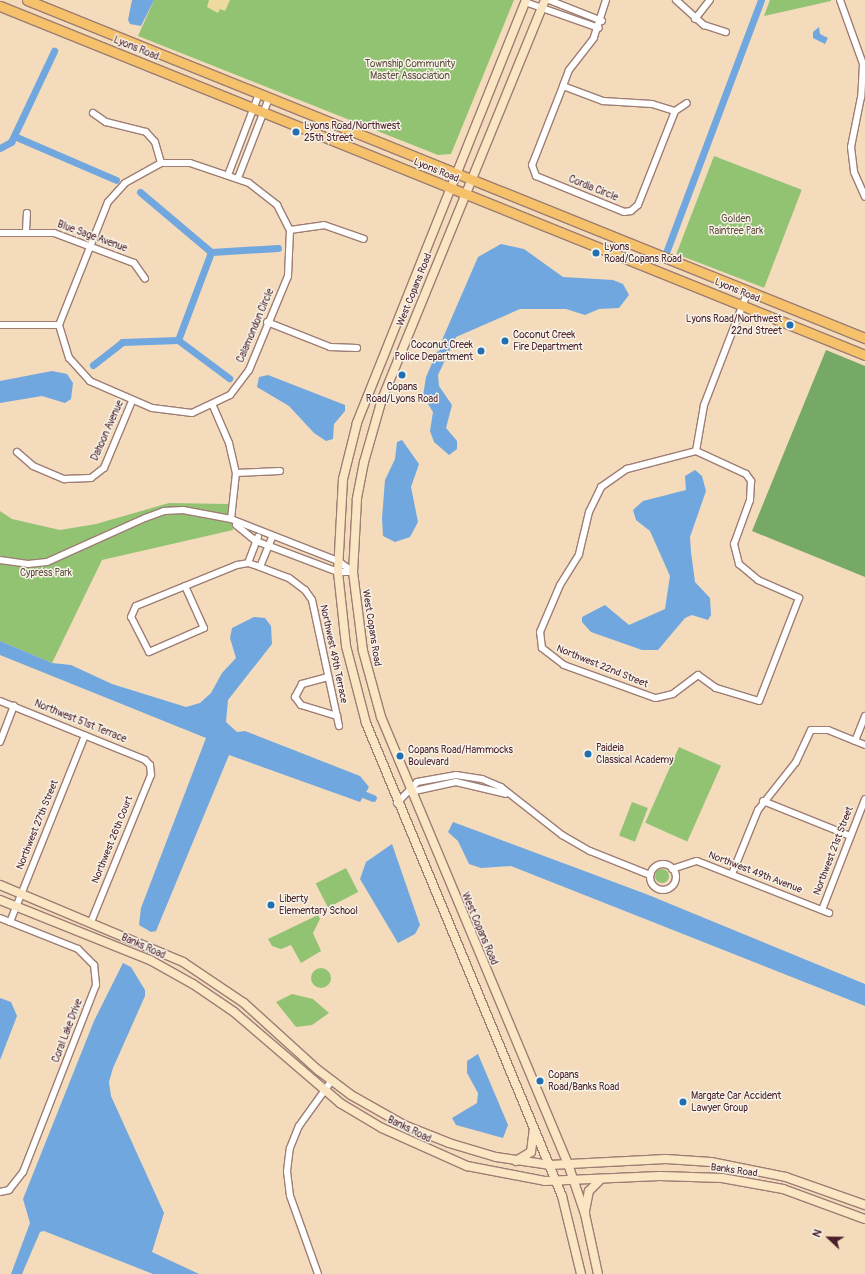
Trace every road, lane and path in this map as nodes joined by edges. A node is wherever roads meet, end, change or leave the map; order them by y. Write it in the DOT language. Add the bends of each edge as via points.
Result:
graph roads {
  1 [pos="27,0"];
  2 [pos="549,0"];
  3 [pos="606,0"];
  4 [pos="676,0"];
  5 [pos="710,0"];
  6 [pos="840,0"];
  7 [pos="526,1"];
  8 [pos="543,3"];
  9 [pos="0,6"];
  10 [pos="695,19"];
  11 [pos="602,21"];
  12 [pos="599,28"];
  13 [pos="726,32"];
  14 [pos="563,86"];
  15 [pos="259,94"];
  16 [pos="269,98"];
  17 [pos="686,103"];
  18 [pos="254,109"];
  19 [pos="675,111"];
  20 [pos="264,112"];
  21 [pos="92,113"];
  22 [pos="161,163"];
  23 [pos="455,172"];
  24 [pos="228,174"];
  25 [pos="238,178"];
  26 [pos="470,180"];
  27 [pos="448,188"];
  28 [pos="464,194"];
  29 [pos="865,197"];
  30 [pos="27,213"];
  31 [pos="290,230"];
  32 [pos="26,231"];
  33 [pos="0,234"];
  34 [pos="364,239"];
  35 [pos="88,246"];
  36 [pos="145,279"];
  37 [pos="748,291"];
  38 [pos="742,305"];
  39 [pos="267,322"];
  40 [pos="0,325"];
  41 [pos="59,325"];
  42 [pos="865,338"];
  43 [pos="357,348"];
  44 [pos="865,355"];
  45 [pos="132,401"];
  46 [pos="213,406"];
  47 [pos="696,451"];
  48 [pos="17,452"];
  49 [pos="280,471"];
  50 [pos="236,473"];
  51 [pos="230,519"];
  52 [pos="260,532"];
  53 [pos="272,537"];
  54 [pos="256,541"];
  55 [pos="268,545"];
  56 [pos="0,560"];
  57 [pos="338,561"];
  58 [pos="248,563"];
  59 [pos="260,567"];
  60 [pos="338,572"];
  61 [pos="353,572"];
  62 [pos="185,586"];
  63 [pos="328,677"];
  64 [pos="0,701"];
  65 [pos="14,706"];
  66 [pos="336,716"];
  67 [pos="865,716"];
  68 [pos="339,726"];
  69 [pos="85,735"];
  70 [pos="855,741"];
  71 [pos="0,742"];
  72 [pos="865,745"];
  73 [pos="150,765"];
  74 [pos="410,792"];
  75 [pos="506,794"];
  76 [pos="865,799"];
  77 [pos="763,801"];
  78 [pos="397,803"];
  79 [pos="850,836"];
  80 [pos="672,869"];
  81 [pos="732,874"];
  82 [pos="650,875"];
  83 [pos="0,886"];
  84 [pos="22,894"];
  85 [pos="0,900"];
  86 [pos="17,906"];
  87 [pos="822,910"];
  88 [pos="830,913"];
  89 [pos="0,918"];
  90 [pos="10,922"];
  91 [pos="91,922"];
  92 [pos="332,1080"];
  93 [pos="324,1091"];
  94 [pos="534,1127"];
  95 [pos="516,1160"];
  96 [pos="568,1164"];
  97 [pos="550,1165"];
  98 [pos="601,1179"];
  99 [pos="574,1180"];
  100 [pos="556,1181"];
  101 [pos="0,1192"];
  102 [pos="865,1205"];
  103 [pos="585,1214"];
  104 [pos="865,1219"];
  105 [pos="318,1274"];
  106 [pos="581,1274"];
  107 [pos="598,1274"];
  1 -- 15 [label="main road, Lyons Road"];
  2 -- 11 [label="street"];
  3 -- 11 [label="street, Cordia Circle"];
  4 -- 10 [label="street"];
  5 -- 10 [label="street"];
  6 -- 29 [label="street" via="863,64 861,97 851,133 853,168"];
  7 -- 8 [label="street"];
  7 -- 23 [label="main road, West Copans Road"];
  8 -- 12 [label="street"];
  8 -- 26 [label="main road, West Copans Road"];
  9 -- 18 [label="main road, Lyons Road"];
  10 -- 13 [label="street"];
  11 -- 12 [label="street, Cordia Circle"];
  12 -- 14 [label="street, Cordia Circle" via="569,70"];
  14 -- 19 [label="street" via="603,101 652,104"];
  14 -- 19 [label="street, Cordia Circle" via="532,171 536,176 624,212 638,205"];
  15 -- 16 [label="main road, Lyons Road"];
  15 -- 18 [label="street"];
  16 -- 20 [label="street"];
  16 -- 23 [label="main road, Lyons Road"];
  17 -- 19 [label="street"];
  18 -- 20 [label="main road, Lyons Road"];
  18 -- 24 [label="street"];
  20 -- 25 [label="street"];
  20 -- 27 [label="main road, Lyons Road"];
  21 -- 22 [label="street" via="106,122 146,132 155,142"];
  22 -- 24 [label="street, Calamondon Circle" via="190,163"];
  22 -- 35 [label="street, Calamondon Circle" via="125,183 108,202"];
  23 -- 26 [label="main road, Lyons Road"];
  23 -- 27 [label="main road, West Copans Road"];
  24 -- 25 [label="street, Calamondon Circle"];
  25 -- 31 [label="street, Calamondon Circle" via="266,194 277,205"];
  26 -- 28 [label="main road, West Copans Road"];
  26 -- 37 [label="main road, Lyons Road"];
  27 -- 28 [label="main road, Lyons Road"];
  27 -- 57 [label="main road, West Copans Road" via="357,423 343,479"];
  28 -- 38 [label="main road, Lyons Road"];
  28 -- 61 [label="main road, West Copans Road" via="374,426 357,499"];
  30 -- 32 [label="street"];
  31 -- 34 [label="street" via="324,226"];
  31 -- 39 [label="street, Calamondon Circle" via="288,276"];
  32 -- 33 [label="street, Blue Sage Avenue"];
  32 -- 35 [label="street, Blue Sage Avenue" via="54,233"];
  35 -- 36 [label="street, Blue Sage Avenue" via="134,263"];
  35 -- 41 [label="street, Calamondon Circle"];
  37 -- 38 [label="street"];
  37 -- 42 [label="main road, Lyons Road"];
  38 -- 44 [label="main road, Lyons Road"];
  38 -- 47 [label="street" via="704,405"];
  39 -- 43 [label="street" via="330,347"];
  39 -- 46 [label="street, Calamondon Circle" via="242,382 230,396"];
  40 -- 41 [label="street"];
  41 -- 45 [label="street, Calamondon Circle" via="64,348 79,373"];
  45 -- 46 [label="street, Calamondon Circle" via="168,413 192,413"];
  45 -- 48 [label="street, Dahoon Avenue" via="104,468 91,478 64,479 33,466"];
  46 -- 50 [label="street" via="229,443"];
  47 -- 47 [label="street, Northwest 22nd Street" via="627,469 601,487 589,512 579,554 560,585 540,632 542,648 564,665 646,696 665,697 698,675 716,688 759,701 799,598 758,580 739,564 734,544 750,500 751,481 746,474"];
  49 -- 50 [label="street"];
  50 -- 51 [label="street"];
  51 -- 52 [label="street"];
  51 -- 54 [label="street"];
  51 -- 56 [label="street" via="183,510 164,511 47,562 28,564"];
  52 -- 53 [label="street"];
  52 -- 54 [label="street"];
  53 -- 55 [label="street"];
  53 -- 57 [label="street"];
  54 -- 55 [label="street"];
  54 -- 58 [label="street"];
  55 -- 59 [label="street"];
  55 -- 60 [label="street"];
  57 -- 60 [label="main road, West Copans Road"];
  57 -- 61 [label="street"];
  58 -- 59 [label="street, Northwest 49th Terrace"];
  58 -- 62 [label="street"];
  59 -- 63 [label="street, Northwest 49th Terrace" via="289,578 309,595"];
  60 -- 61 [label="street"];
  60 -- 78 [label="main road, West Copans Road" via="354,682"];
  61 -- 74 [label="main road, West Copans Road" via="370,678"];
  62 -- 62 [label="street" via="133,610 131,617 149,652 204,628"];
  63 -- 66 [label="street, Northwest 49th Terrace"];
  63 -- 66 [label="street" via="302,684 295,697 300,705"];
  64 -- 65 [label="street, Northwest 51st Terrace"];
  65 -- 69 [label="street, Northwest 51st Terrace"];
  65 -- 71 [label="street"];
  66 -- 68 [label="street, Northwest 49th Terrace"];
  67 -- 70 [label="street"];
  69 -- 73 [label="street, Northwest 51st Terrace" via="145,760"];
  69 -- 84 [label="street, Northwest 27th Street"];
  70 -- 72 [label="street"];
  70 -- 77 [label="street" via="816,728 807,736 785,776"];
  73 -- 91 [label="street, Northwest 26th Court" via="151,775"];
  74 -- 75 [label="street" via="456,782"];
  74 -- 75 [label="street" via="417,782 456,775 493,783"];
  74 -- 78 [label="street"];
  74 -- 96 [label="main road, West Copans Road"];
  75 -- 82 [label="street" via="590,851"];
  76 -- 79 [label="street, Northwest 21st Street"];
  77 -- 79 [label="street"];
  77 -- 81 [label="street"];
  78 -- 94 [label="main road, West Copans Road"];
  79 -- 87 [label="street, Northwest 21st Street"];
  80 -- 81 [label="street, Northwest 49th Avenue" via="697,861"];
  80 -- 82 [label="street" via="660,864"];
  80 -- 82 [label="street" via="675,879 667,889 654,887"];
  81 -- 87 [label="street, Northwest 49th Avenue"];
  83 -- 84 [label="main road, Banks Road"];
  84 -- 86 [label="street, Northwest 27th Street"];
  84 -- 91 [label="main road, Banks Road"];
  85 -- 86 [label="main road, Banks Road"];
  86 -- 90 [label="street, Northwest 27th Street"];
  86 -- 93 [label="main road, Banks Road" via="150,960 193,984 238,1015"];
  87 -- 88 [label="street, Northwest 49th Avenue"];
  89 -- 90 [label="street, Coral Lake Drive"];
  90 -- 101 [label="street, Coral Lake Drive" via="78,950 94,965 96,985 23,1172 9,1190"];
  91 -- 92 [label="main road, Banks Road" via="151,947 209,978 259,1015"];
  92 -- 93 [label="street"];
  92 -- 95 [label="main road, Banks Road" via="383,1114 426,1134"];
  93 -- 100 [label="main road, Banks Road" via="382,1128 456,1162 503,1175"];
  93 -- 105 [label="street" via="299,1126 290,1148 287,1171 290,1196"];
  94 -- 95 [label="main road" via="530,1152"];
  94 -- 97 [label="main road, West Copans Road"];
  95 -- 97 [label="main road, Banks Road"];
  96 -- 97 [label="main road, Banks Road"];
  96 -- 99 [label="main road, West Copans Road"];
  96 -- 102 [label="main road, Banks Road" via="666,1159 711,1162 786,1177"];
  97 -- 100 [label="main road, West Copans Road"];
  98 -- 99 [label="main road, Banks Road"];
  98 -- 103 [label="main road" via="589,1191"];
  98 -- 104 [label="main road, Banks Road" via="685,1176 747,1182 808,1197"];
  99 -- 100 [label="main road, Banks Road"];
  99 -- 103 [label="main road, West Copans Road"];
  100 -- 106 [label="main road, West Copans Road" via="572,1228"];
  103 -- 107 [label="main road, West Copans Road"];
}
